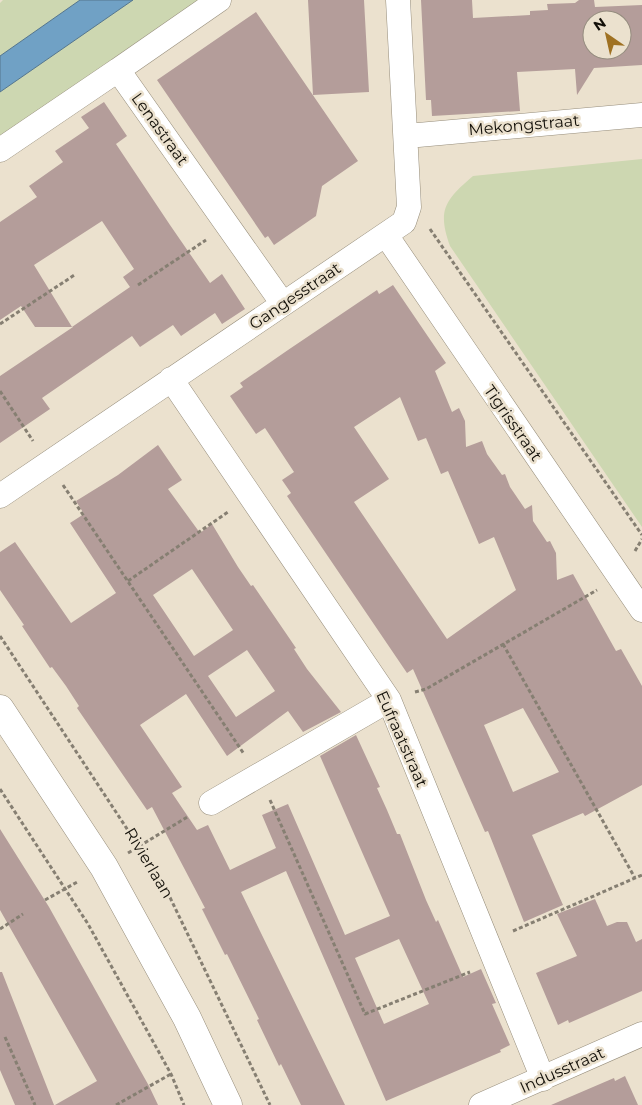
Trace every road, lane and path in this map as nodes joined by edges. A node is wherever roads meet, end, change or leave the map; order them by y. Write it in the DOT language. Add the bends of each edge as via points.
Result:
graph roads {
  1 [pos="219,0"];
  2 [pos="398,0"];
  3 [pos="118,70"];
  4 [pos="642,115"];
  5 [pos="407,136"];
  6 [pos="0,150"];
  7 [pos="409,207"];
  8 [pos="229,225"];
  9 [pos="386,235"];
  10 [pos="76,274"];
  11 [pos="138,285"];
  12 [pos="283,304"];
  13 [pos="0,324"];
  14 [pos="172,379"];
  15 [pos="0,391"];
  16 [pos="48,463"];
  17 [pos="0,496"];
  18 [pos="251,496"];
  19 [pos="642,535"];
  20 [pos="642,539"];
  21 [pos="620,577"];
  22 [pos="128,581"];
  23 [pos="642,610"];
  24 [pos="0,636"];
  25 [pos="503,644"];
  26 [pos="388,700"];
  27 [pos="0,709"];
  28 [pos="258,776"];
  29 [pos="0,789"];
  30 [pos="211,803"];
  31 [pos="642,875"];
  32 [pos="635,878"];
  33 [pos="23,914"];
  34 [pos="0,929"];
  35 [pos="491,952"];
  36 [pos="642,1034"];
  37 [pos="6,1037"];
  38 [pos="171,1074"];
  39 [pos="543,1079"];
  40 [pos="35,1105"];
  41 [pos="116,1105"];
  42 [pos="184,1105"];
  43 [pos="228,1105"];
  44 [pos="270,1105"];
  45 [pos="481,1105"];
  1 -- 3 [label="street"];
  2 -- 5 [label="street"];
  3 -- 6 [label="street"];
  3 -- 8 [label="street, Lenastraat"];
  4 -- 5 [label="street, Mekongstraat"];
  5 -- 7 [label="street"];
  7 -- 9 [label="street, Gangesstraat" via="404,222"];
  7 -- 19 [label="path" via="424,221"];
  8 -- 11 [label="path"];
  8 -- 12 [label="street, Lenastraat"];
  9 -- 12 [label="street, Gangesstraat"];
  9 -- 21 [label="street, Tigrisstraat"];
  10 -- 13 [label="path"];
  12 -- 14 [label="street, Gangesstraat"];
  14 -- 16 [label="street, Gangesstraat"];
  14 -- 18 [label="street, Eufraatstraat"];
  15 -- 16 [label="path"];
  16 -- 17 [label="street, Gangesstraat"];
  16 -- 22 [label="path"];
  18 -- 22 [label="path"];
  18 -- 26 [label="street, Eufraatstraat"];
  20 -- 21 [label="path"];
  21 -- 23 [label="street, Tigrisstraat"];
  21 -- 25 [label="path"];
  22 -- 28 [label="path"];
  24 -- 44 [label="path, Rivierlaan" via="164,885"];
  25 -- 26 [label="path" via="426,689"];
  25 -- 32 [label="path"];
  26 -- 28 [label="street"];
  26 -- 35 [label="street, Eufraatstraat"];
  27 -- 43 [label="street" via="104,867 187,1018"];
  28 -- 30 [label="street"];
  28 -- 35 [label="path" via="365,1014"];
  29 -- 38 [label="path" via="88,924"];
  31 -- 32 [label="path"];
  32 -- 35 [label="path"];
  33 -- 34 [label="path"];
  35 -- 39 [label="street, Eufraatstraat"];
  36 -- 39 [label="street, Indusstraat"];
  37 -- 40 [label="path"];
  38 -- 41 [label="path"];
  38 -- 42 [label="path"];
  39 -- 45 [label="street, Indusstraat"];
}
